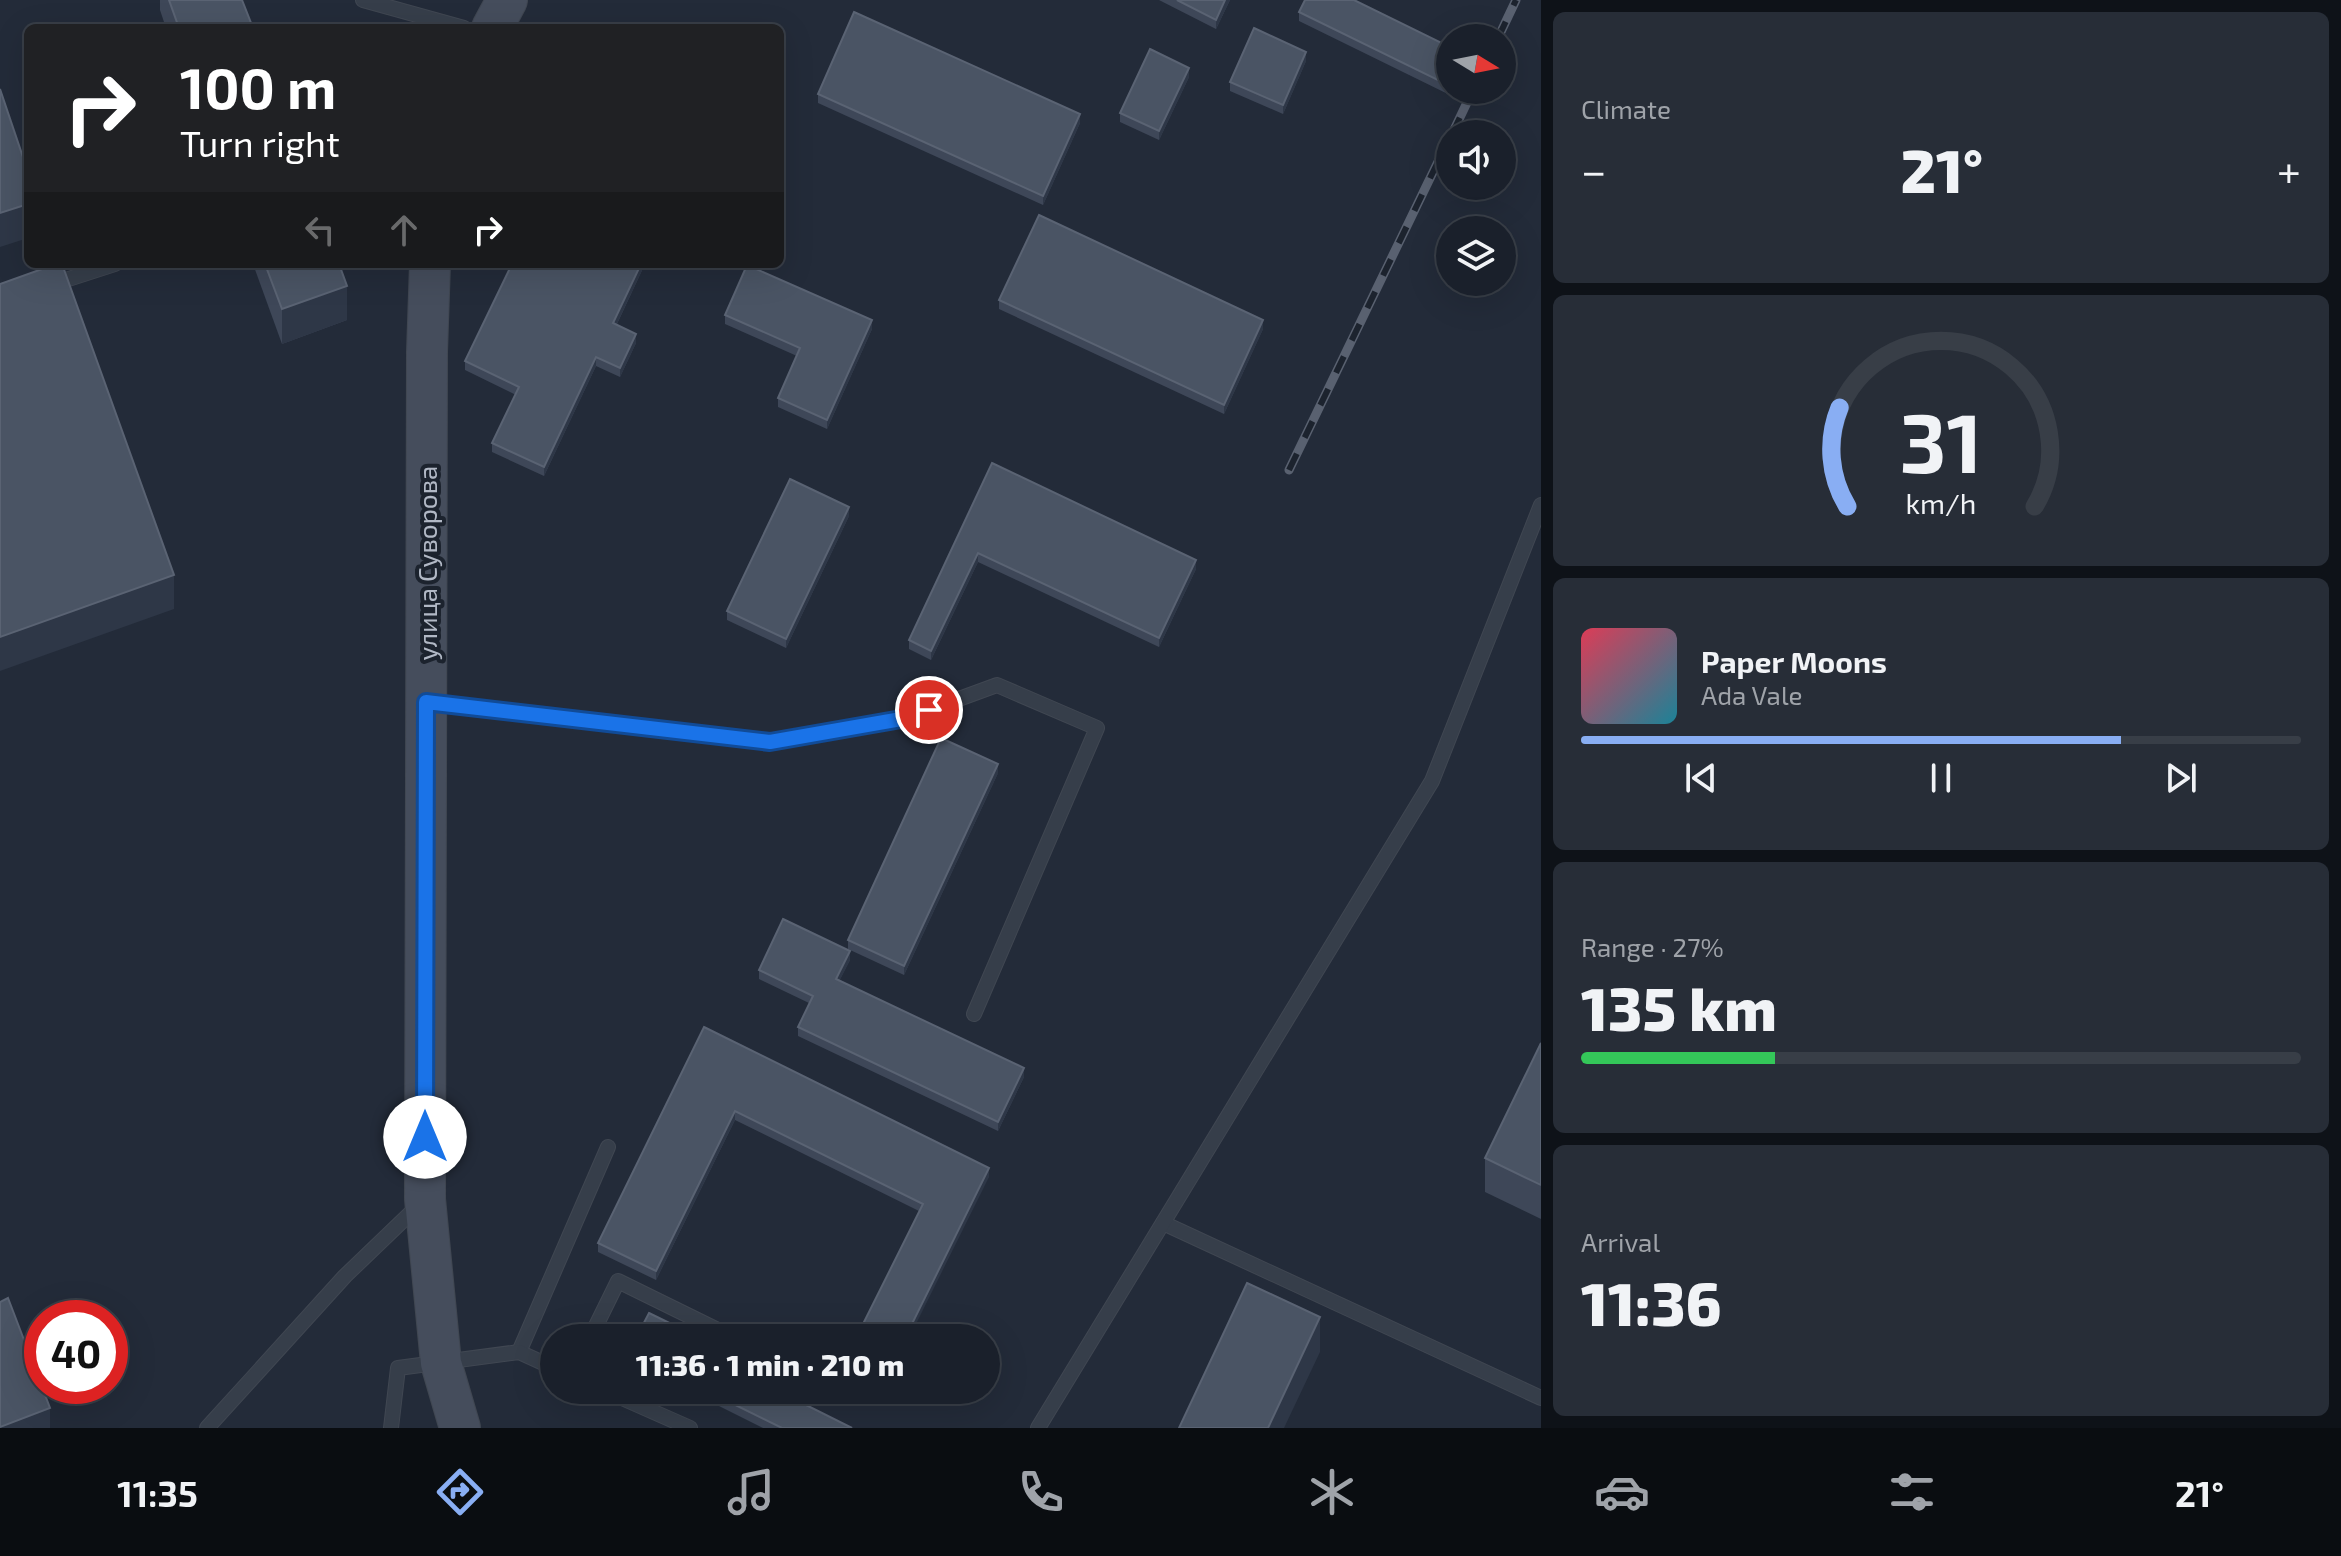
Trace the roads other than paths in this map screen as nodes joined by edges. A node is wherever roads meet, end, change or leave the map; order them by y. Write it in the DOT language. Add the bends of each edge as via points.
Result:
graph roads {
  1 [pos="363,0"];
  2 [pos="507,0"];
  3 [pos="450,24"];
  4 [pos="494,24"];
  5 [pos="103,268"];
  6 [pos="430,268"];
  7 [pos="29,292"];
  8 [pos="1541,505"];
  9 [pos="426,702"];
  10 [pos="974,1014"];
  11 [pos="608,1147"];
  12 [pos="425,1199"];
  13 [pos="1163,1223"];
  14 [pos="597,1324"];
  15 [pos="706,1324"];
  16 [pos="519,1352"];
  17 [pos="540,1362"];
  18 [pos="441,1363"];
  19 [pos="1541,1398"];
  20 [pos="636,1404"];
  21 [pos="207,1428"];
  22 [pos="391,1428"];
  23 [pos="460,1428"];
  24 [pos="690,1428"];
  25 [pos="1038,1428"];
  1 -- 3 [label="lane"];
  2 -- 4 [label="street"];
  5 -- 7 [label="lane"];
  6 -- 9 [label="street, улица Суворова"];
  8 -- 13 [label="lane" via="1432,781"];
  9 -- 10 [label="lane" via="770,742 907,718 997,685 1097,728"];
  9 -- 12 [label="street, улица Суворова"];
  11 -- 16 [label="lane"];
  12 -- 18 [label="street, улица Суворова"];
  12 -- 21 [label="lane" via="345,1276"];
  13 -- 19 [label="lane"];
  13 -- 25 [label="lane"];
  14 -- 15 [label="lane" via="618,1281"];
  16 -- 17 [label="lane"];
  16 -- 18 [label="lane"];
  18 -- 22 [label="lane" via="398,1368"];
  18 -- 23 [label="street, улица Суворова"];
  20 -- 24 [label="lane"];
}
